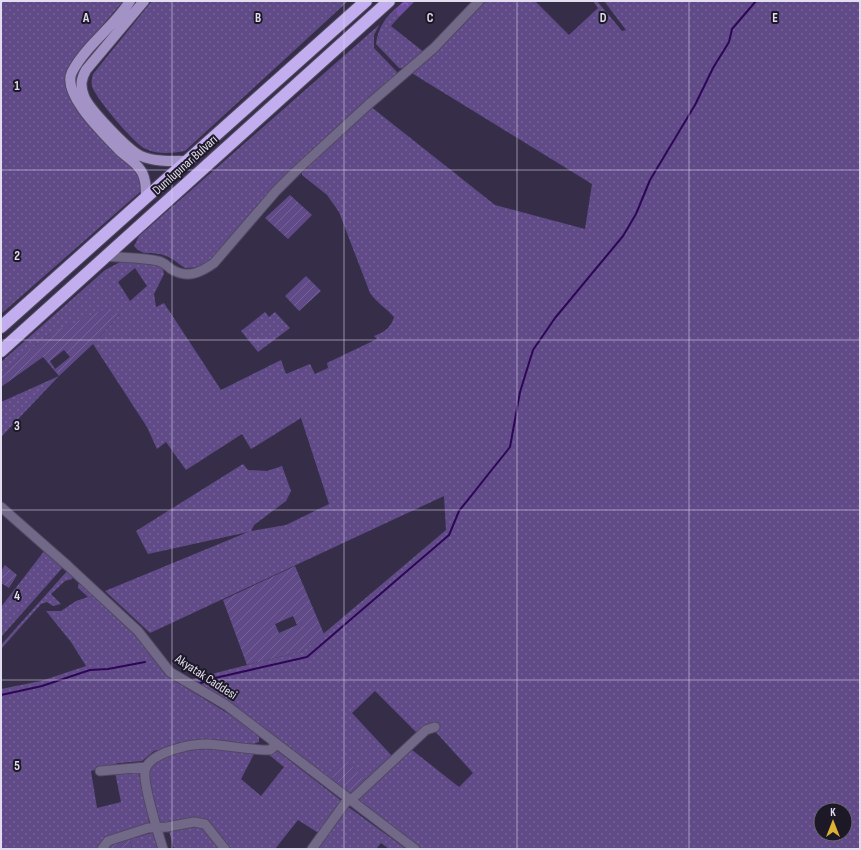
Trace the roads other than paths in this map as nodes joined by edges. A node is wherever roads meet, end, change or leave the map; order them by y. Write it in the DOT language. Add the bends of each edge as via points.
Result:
graph roads {
  1 [pos="130,1"];
  2 [pos="144,1"];
  3 [pos="366,1"];
  4 [pos="389,1"];
  5 [pos="479,1"];
  6 [pos="187,161"];
  7 [pos="146,197"];
  8 [pos="105,256"];
  9 [pos="1,327"];
  10 [pos="1,351"];
  11 [pos="1,507"];
  12 [pos="435,727"];
  13 [pos="277,744"];
  14 [pos="146,767"];
  15 [pos="100,771"];
  16 [pos="349,800"];
  17 [pos="157,828"];
  18 [pos="102,849"];
  19 [pos="163,849"];
  20 [pos="225,849"];
  21 [pos="312,849"];
  22 [pos="416,849"];
  1 -- 7 [label="main road" via="71,74 71,90 81,107 119,150 140,168 146,185"];
  2 -- 6 [label="main road" via="86,70 81,80 82,92 89,105 134,152 150,158"];
  3 -- 6 [label="highway, Dumlupınar Bulvarı"];
  4 -- 8 [label="highway, Dumlupınar Bulvarı"];
  5 -- 8 [label="street" via="434,48 295,172 214,263 204,270 186,275 178,273 158,260"];
  6 -- 7 [label="highway, Dumlupınar Bulvarı"];
  7 -- 9 [label="highway, Dumlupınar Bulvarı"];
  8 -- 10 [label="highway, Dumlupınar Bulvarı"];
  11 -- 13 [label="street, Akyatak Caddesi" via="138,632 170,672 226,705"];
  12 -- 16 [label="street" via="426,730 368,786"];
  13 -- 14 [label="street" via="270,750 204,744 157,756 149,761"];
  13 -- 16 [label="street, Akyatak Caddesi"];
  14 -- 15 [label="street"];
  14 -- 17 [label="street" via="144,772"];
  16 -- 21 [label="street"];
  16 -- 22 [label="street, Akyatak Caddesi"];
  17 -- 18 [label="street" via="148,828 108,842"];
  17 -- 19 [label="street"];
  17 -- 20 [label="street" via="200,822 212,831"];
}
